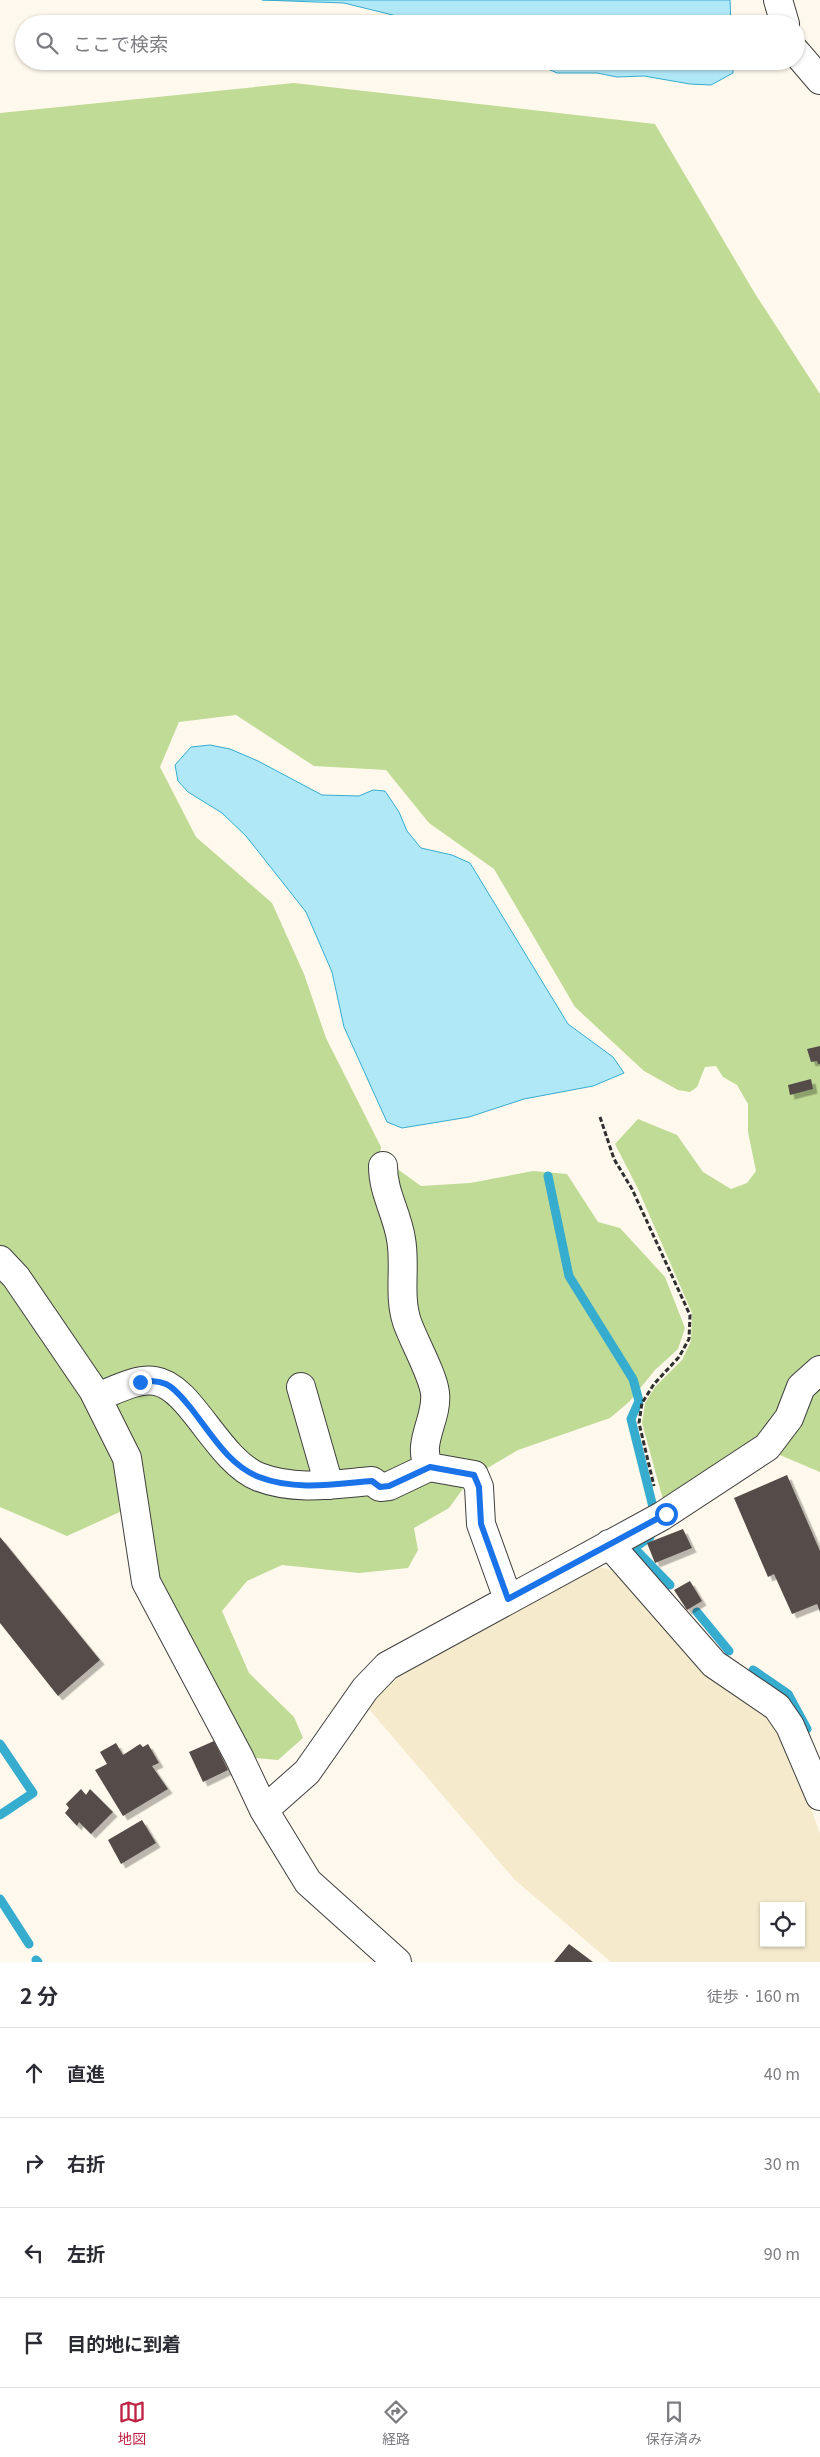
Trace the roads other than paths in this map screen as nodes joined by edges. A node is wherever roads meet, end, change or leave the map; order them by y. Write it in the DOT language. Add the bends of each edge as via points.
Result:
graph roads {
  1 [pos="778,0"];
  2 [pos="782,15"];
  3 [pos="805,62"];
  4 [pos="820,80"];
  5 [pos="383,1166"];
  6 [pos="0,1260"];
  7 [pos="820,1370"];
  8 [pos="301,1387"];
  9 [pos="97,1397"];
  10 [pos="430,1467"];
  11 [pos="329,1484"];
  12 [pos="609,1544"];
  13 [pos="508,1599"];
  14 [pos="820,1796"];
  15 [pos="264,1810"];
  16 [pos="397,1962"];
  1 -- 2 [label="street"];
  3 -- 4 [label="street"];
  5 -- 10 [label="street" via="387,1196 402,1240 402,1295 406,1321 435,1393 424,1458"];
  6 -- 9 [label="street" via="16,1278"];
  7 -- 12 [label="street" via="801,1387 788,1418 767,1447 662,1516"];
  8 -- 11 [label="street"];
  9 -- 11 [label="street" via="140,1382 168,1384 231,1459 244,1468 275,1482 309,1486"];
  9 -- 15 [label="street" via="126,1458 146,1582"];
  10 -- 11 [label="street" via="389,1486 380,1487 372,1481"];
  10 -- 13 [label="street" via="474,1475 479,1487 481,1524"];
  12 -- 13 [label="street"];
  12 -- 14 [label="street" via="714,1664 777,1707 790,1726"];
  13 -- 15 [label="street" via="387,1666 365,1689 307,1772"];
  15 -- 16 [label="street" via="308,1882"];
}
